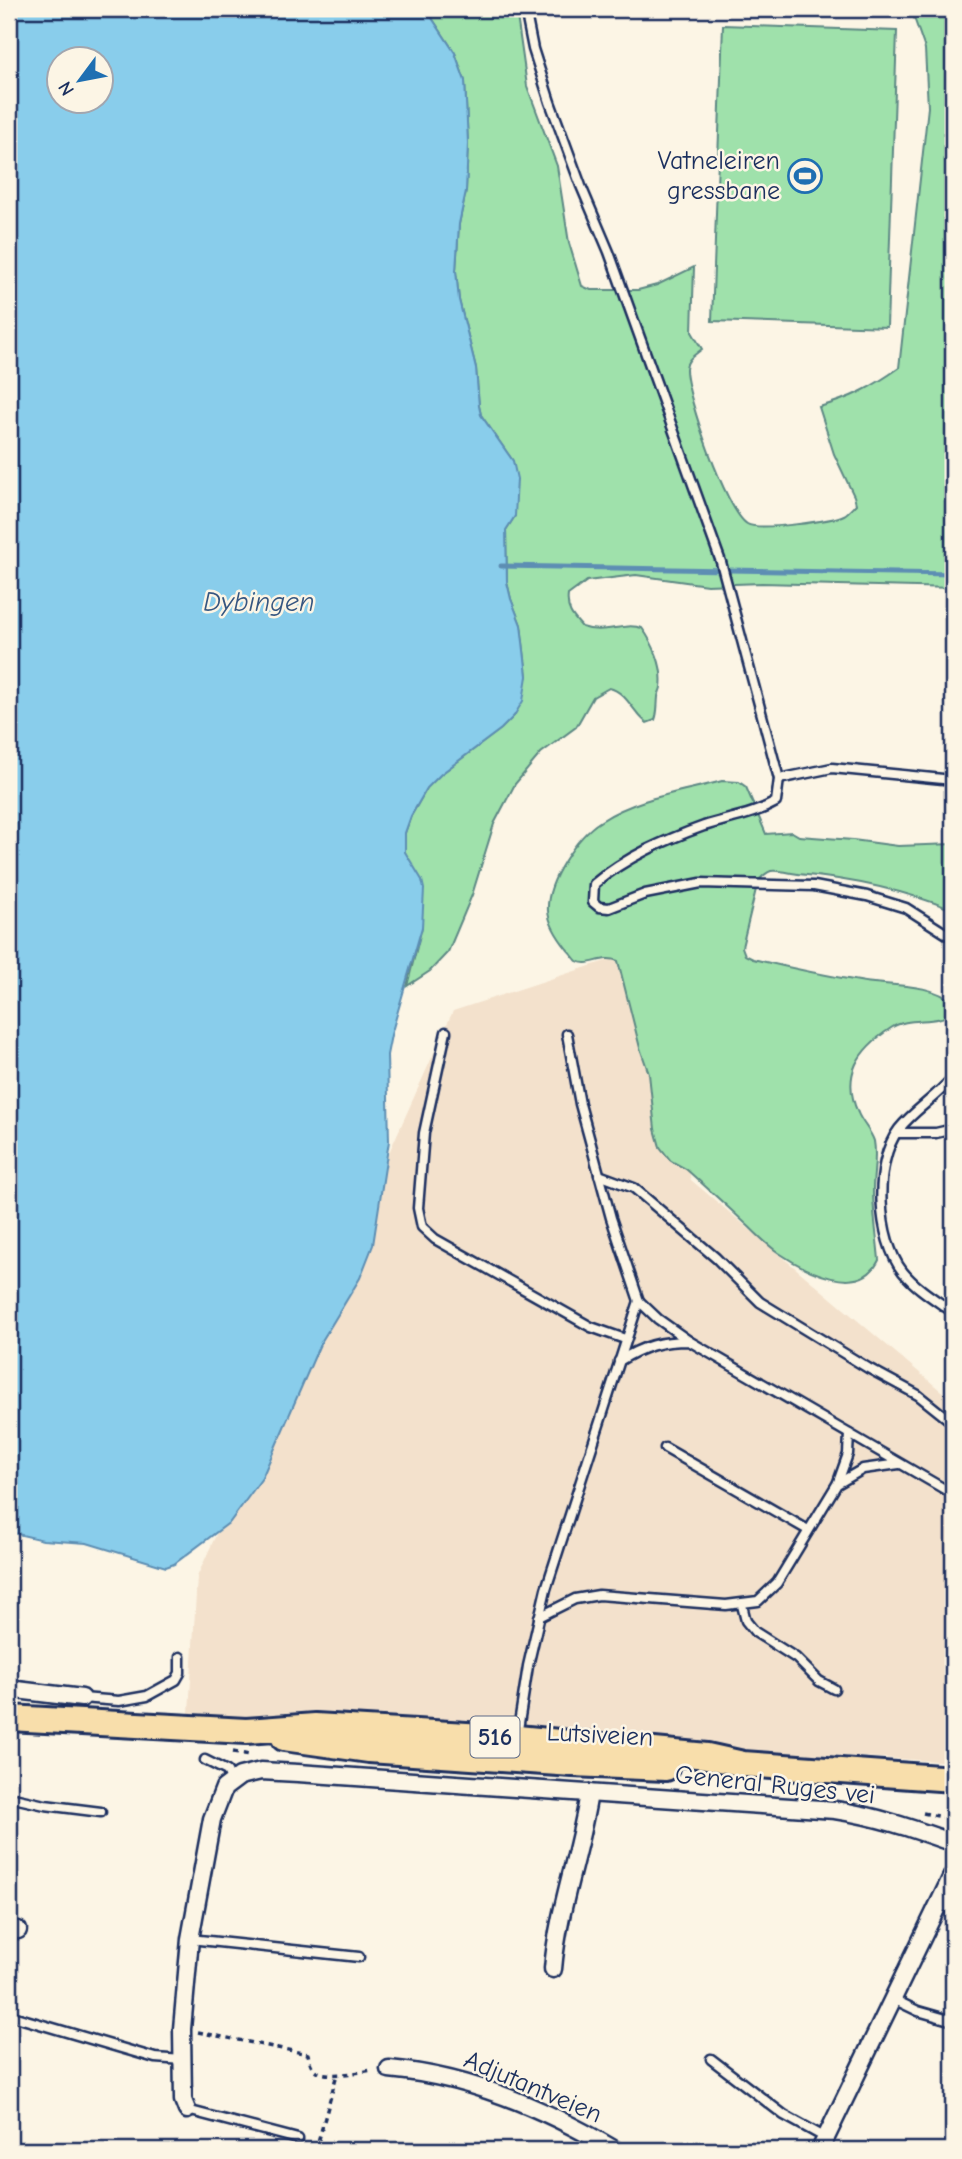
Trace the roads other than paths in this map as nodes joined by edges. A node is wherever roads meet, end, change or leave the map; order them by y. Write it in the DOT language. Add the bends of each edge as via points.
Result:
graph roads {
  1 [pos="524,9"];
  2 [pos="779,779"];
  3 [pos="953,780"];
  4 [pos="953,938"];
  5 [pos="446,1032"];
  6 [pos="567,1034"];
  7 [pos="953,1077"];
  8 [pos="953,1129"];
  9 [pos="897,1133"];
  10 [pos="599,1175"];
  11 [pos="639,1301"];
  12 [pos="953,1312"];
  13 [pos="625,1339"];
  14 [pos="689,1341"];
  15 [pos="619,1361"];
  16 [pos="953,1423"];
  17 [pos="849,1434"];
  18 [pos="665,1448"];
  19 [pos="899,1464"];
  20 [pos="837,1484"];
  21 [pos="953,1494"];
  22 [pos="808,1530"];
  23 [pos="742,1605"];
  24 [pos="539,1617"];
  25 [pos="180,1657"];
  26 [pos="9,1689"];
  27 [pos="834,1689"];
  28 [pos="82,1698"];
  29 [pos="9,1718"];
  30 [pos="516,1749"];
  31 [pos="205,1760"];
  32 [pos="953,1779"];
  33 [pos="232,1782"];
  34 [pos="589,1793"];
  35 [pos="9,1797"];
  36 [pos="101,1812"];
  37 [pos="953,1843"];
  38 [pos="953,1874"];
  39 [pos="946,1907"];
  40 [pos="190,1939"];
  41 [pos="359,1957"];
  42 [pos="553,1969"];
  43 [pos="893,1998"];
  44 [pos="9,2015"];
  45 [pos="953,2021"];
  46 [pos="710,2059"];
  47 [pos="183,2060"];
  48 [pos="389,2069"];
  49 [pos="187,2110"];
  50 [pos="298,2139"];
  51 [pos="823,2144"];
  52 [pos="615,2150"];
  1 -- 2 [label="lane" via="550,102 610,253 721,562"];
  2 -- 3 [label="lane" via="832,768"];
  2 -- 4 [label="lane" via="776,802 758,812 696,829 611,869 594,884 593,902 610,908 645,894 701,883 814,886 906,908"];
  5 -- 13 [label="lane" via="424,1133 418,1208 422,1227 435,1239 591,1327"];
  6 -- 10 [label="lane"];
  7 -- 9 [label="lane"];
  8 -- 9 [label="lane"];
  9 -- 12 [label="lane" via="885,1160 886,1239 901,1270"];
  10 -- 11 [label="lane"];
  10 -- 16 [label="lane" via="634,1188 761,1302 918,1395"];
  11 -- 13 [label="lane"];
  11 -- 14 [label="lane"];
  13 -- 15 [label="lane"];
  14 -- 15 [label="lane" via="640,1347"];
  14 -- 17 [label="lane"];
  15 -- 24 [label="lane"];
  17 -- 19 [label="lane"];
  17 -- 20 [label="lane" via="848,1454"];
  18 -- 22 [label="lane"];
  19 -- 20 [label="lane" via="863,1469"];
  19 -- 21 [label="lane"];
  20 -- 22 [label="lane"];
  22 -- 23 [label="lane" via="777,1583 758,1601"];
  23 -- 24 [label="lane" via="599,1595 575,1599"];
  23 -- 27 [label="lane" via="755,1632"];
  24 -- 30 [label="lane"];
  25 -- 28 [label="lane" via="176,1680 147,1696 119,1701"];
  26 -- 28 [label="street"];
  29 -- 30 [label="main road, Lutsiveien / 516" via="246,1731 369,1750"];
  30 -- 32 [label="main road, Lutsiveien / 516" via="706,1769 743,1764"];
  31 -- 33 [label="lane" via="227,1771"];
  33 -- 34 [label="street, General Ruges vei" via="248,1772 261,1771"];
  33 -- 40 [label="street" via="220,1796 212,1819"];
  34 -- 37 [label="street, General Ruges vei" via="858,1813"];
  34 -- 42 [label="street" via="556,1935"];
  35 -- 36 [label="lane"];
  38 -- 39 [label="street"];
  39 -- 43 [label="street"];
  40 -- 41 [label="lane"];
  40 -- 47 [label="street"];
  43 -- 45 [label="lane"];
  43 -- 51 [label="street"];
  44 -- 47 [label="lane" via="155,2058"];
  46 -- 51 [label="lane"];
  47 -- 49 [label="street"];
  48 -- 52 [label="street, Adjutantveien" via="441,2075 476,2086"];
  49 -- 50 [label="lane"];
}
